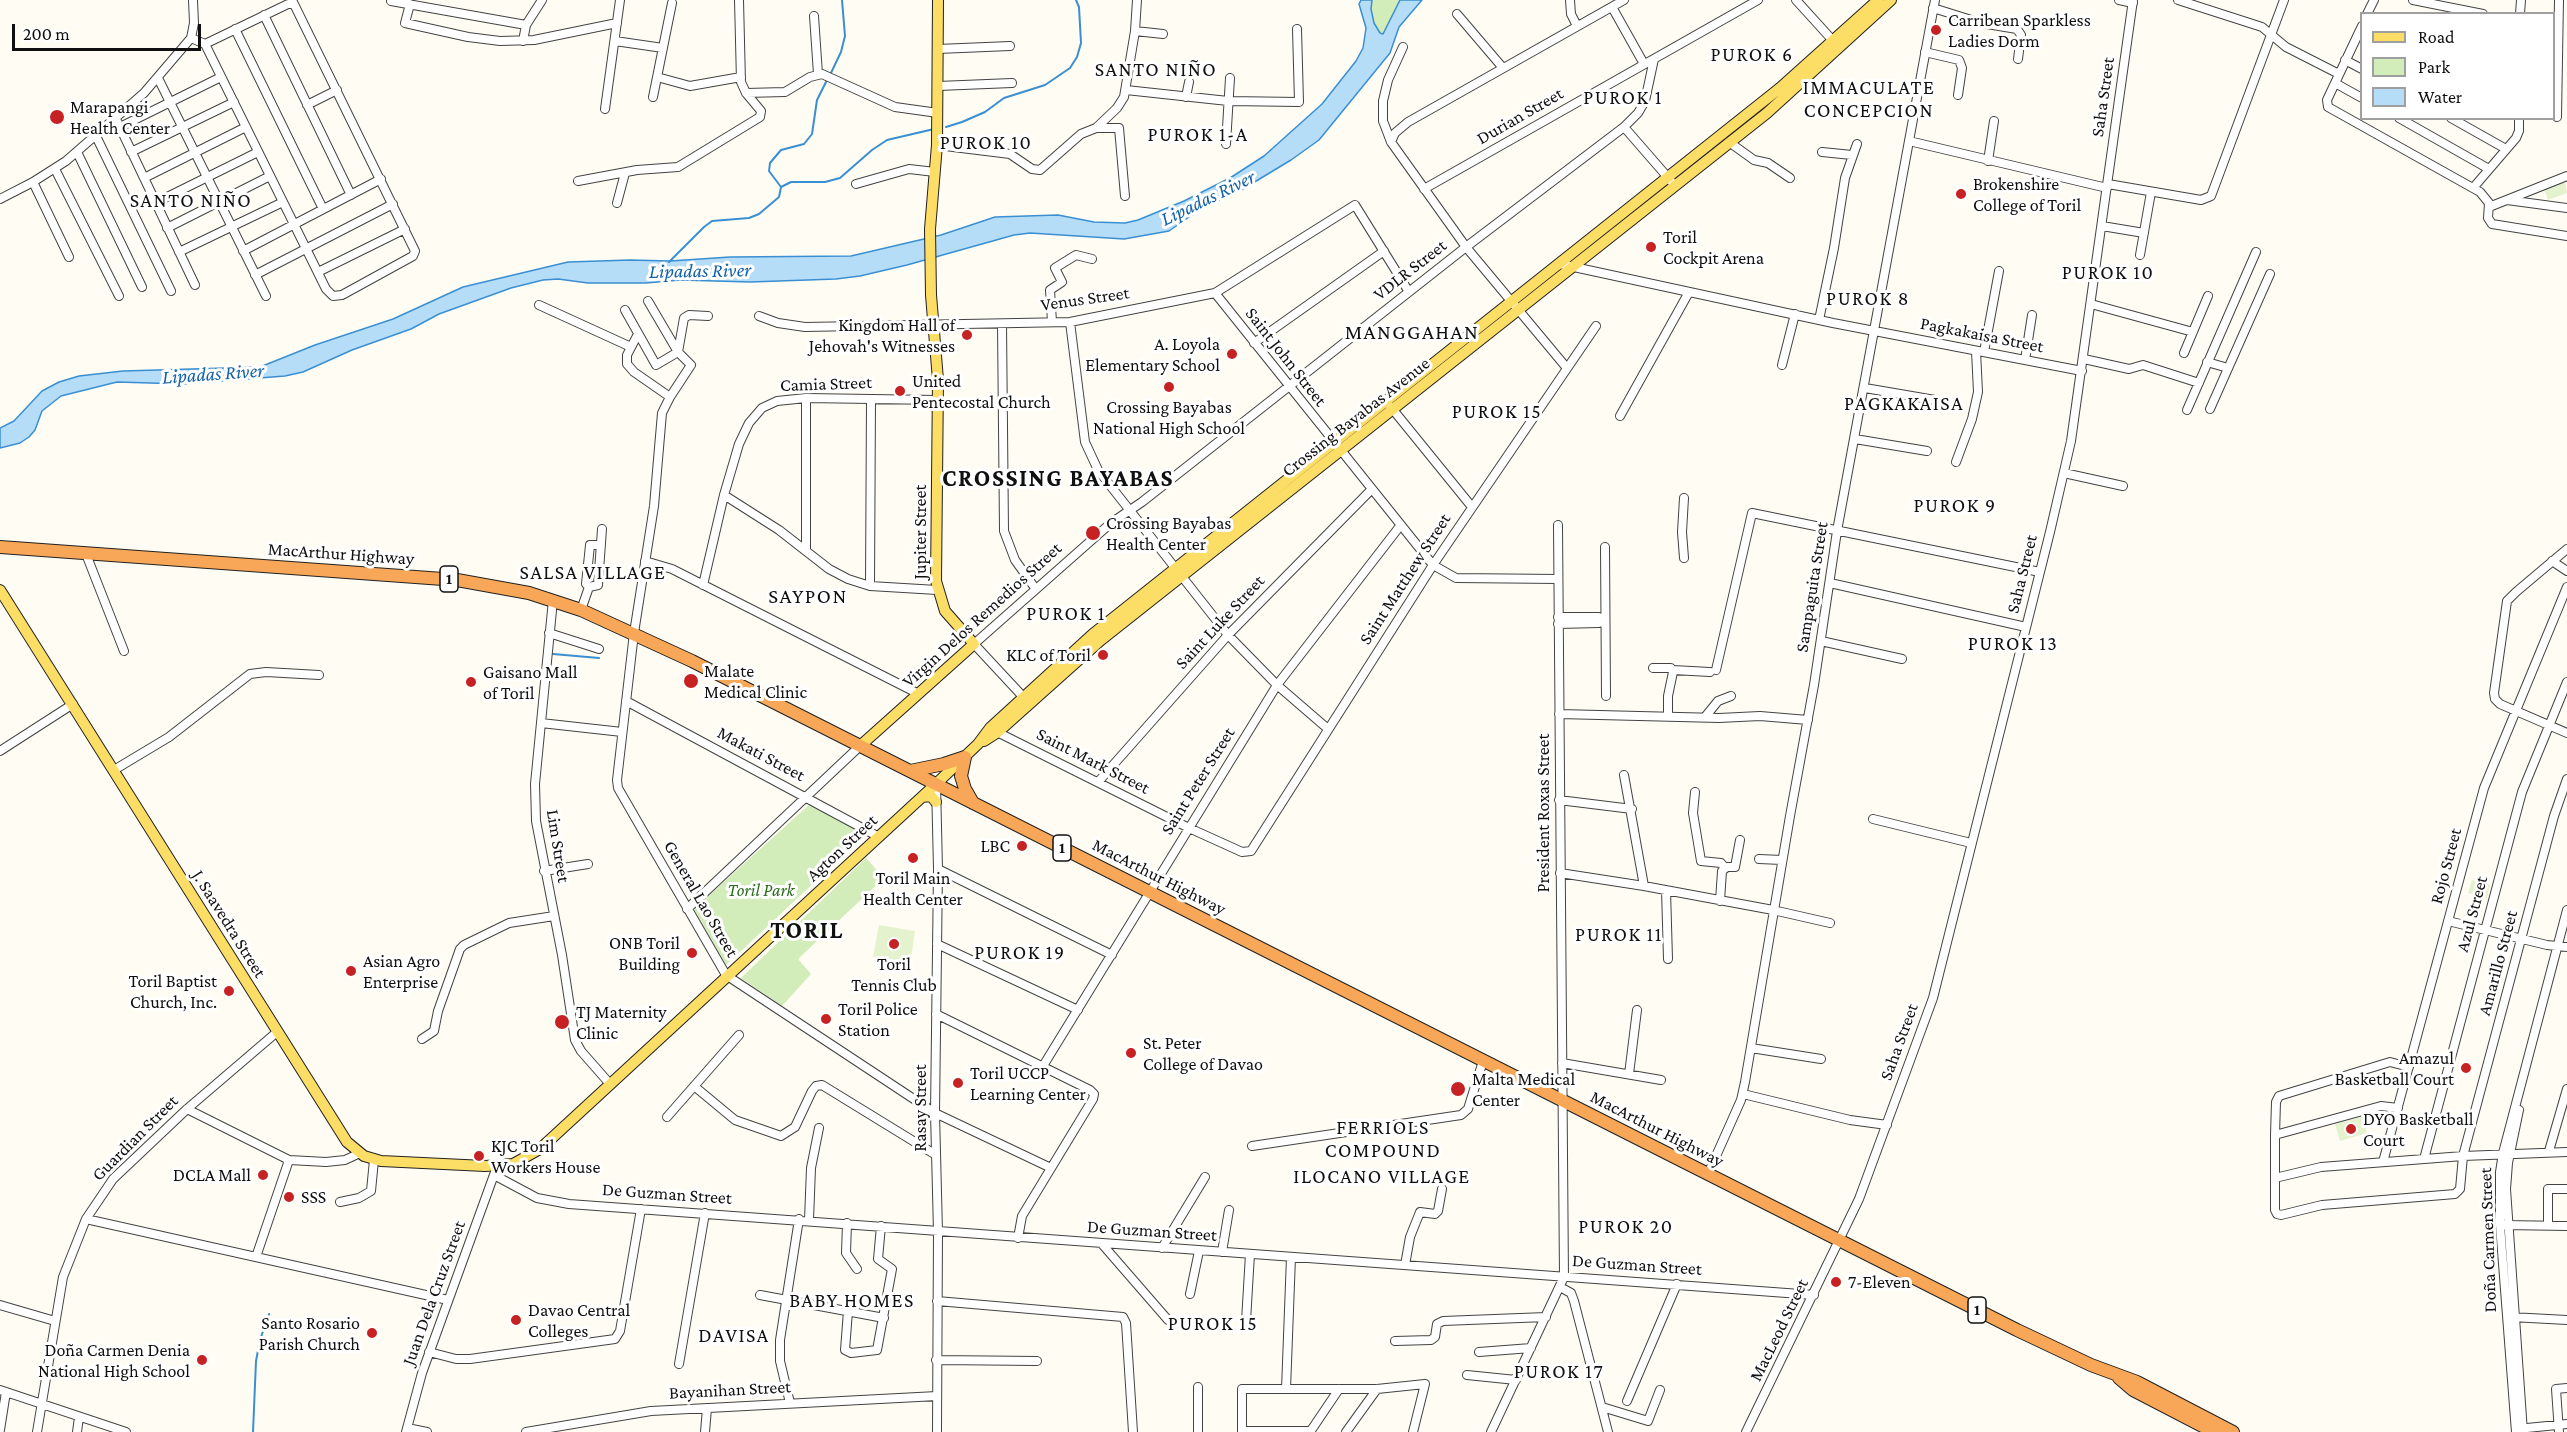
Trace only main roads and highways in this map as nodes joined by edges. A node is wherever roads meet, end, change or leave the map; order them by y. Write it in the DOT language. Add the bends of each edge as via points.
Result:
graph roads {
  1 [pos="938,0"];
  2 [pos="1878,0"];
  3 [pos="1891,0"];
  4 [pos="1836,45"];
  5 [pos="1671,182"];
  6 [pos="1513,307"];
  7 [pos="1,549"];
  8 [pos="0,590"];
  9 [pos="974,644"];
  10 [pos="860,746"];
  11 [pos="965,757"];
  12 [pos="910,771"];
  13 [pos="936,784"];
  14 [pos="922,797"];
  15 [pos="936,802"];
  16 [pos="974,804"];
  17 [pos="496,1170"];
  18 [pos="2116,1375"];
  19 [pos="2214,1432"];
  20 [pos="2233,1432"];
  1 -- 9 [label="main road, Jupiter Street" via="937,145 930,229 937,400 935,560 937,590 945,610"];
  2 -- 4 [label="main road, Crossing Bayabas Avenue"];
  3 -- 4 [label="main road, Crossing Bayabas Avenue"];
  4 -- 5 [label="main road, Crossing Bayabas Avenue"];
  4 -- 5 [label="main road, Crossing Bayabas Avenue" via="1787,96 1730,142"];
  5 -- 6 [label="main road, Crossing Bayabas Avenue" via="1571,267"];
  5 -- 6 [label="main road, Crossing Bayabas Avenue" via="1560,264"];
  6 -- 11 [label="main road, Crossing Bayabas Avenue" via="1178,572 1093,634"];
  7 -- 10 [label="highway, MacArthur Highway / 1" via="457,580 508,588 553,600 634,633"];
  8 -- 17 [label="main road, J. Saavedra Street" via="342,1136 374,1160"];
  9 -- 10 [label="main road, Virgin Delos Remedios Street"];
  10 -- 12 [label="highway, MacArthur Highway / 1"];
  11 -- 12 [label="highway"];
  11 -- 13 [label="main road, Crossing Bayabas Avenue"];
  11 -- 16 [label="highway" via="961,776"];
  12 -- 13 [label="highway, MacArthur Highway / 1"];
  13 -- 14 [label="main road, Agton Street"];
  13 -- 16 [label="highway, MacArthur Highway / 1"];
  14 -- 15 [label="main road" via="931,796"];
  14 -- 17 [label="main road, Agton Street" via="533,1154"];
  16 -- 18 [label="highway, MacArthur Highway / 1" via="2017,1330"];
  18 -- 19 [label="highway, MacArthur Highway / 1" via="2133,1390"];
  18 -- 20 [label="highway, MacArthur Highway / 1" via="2138,1382"];
}
